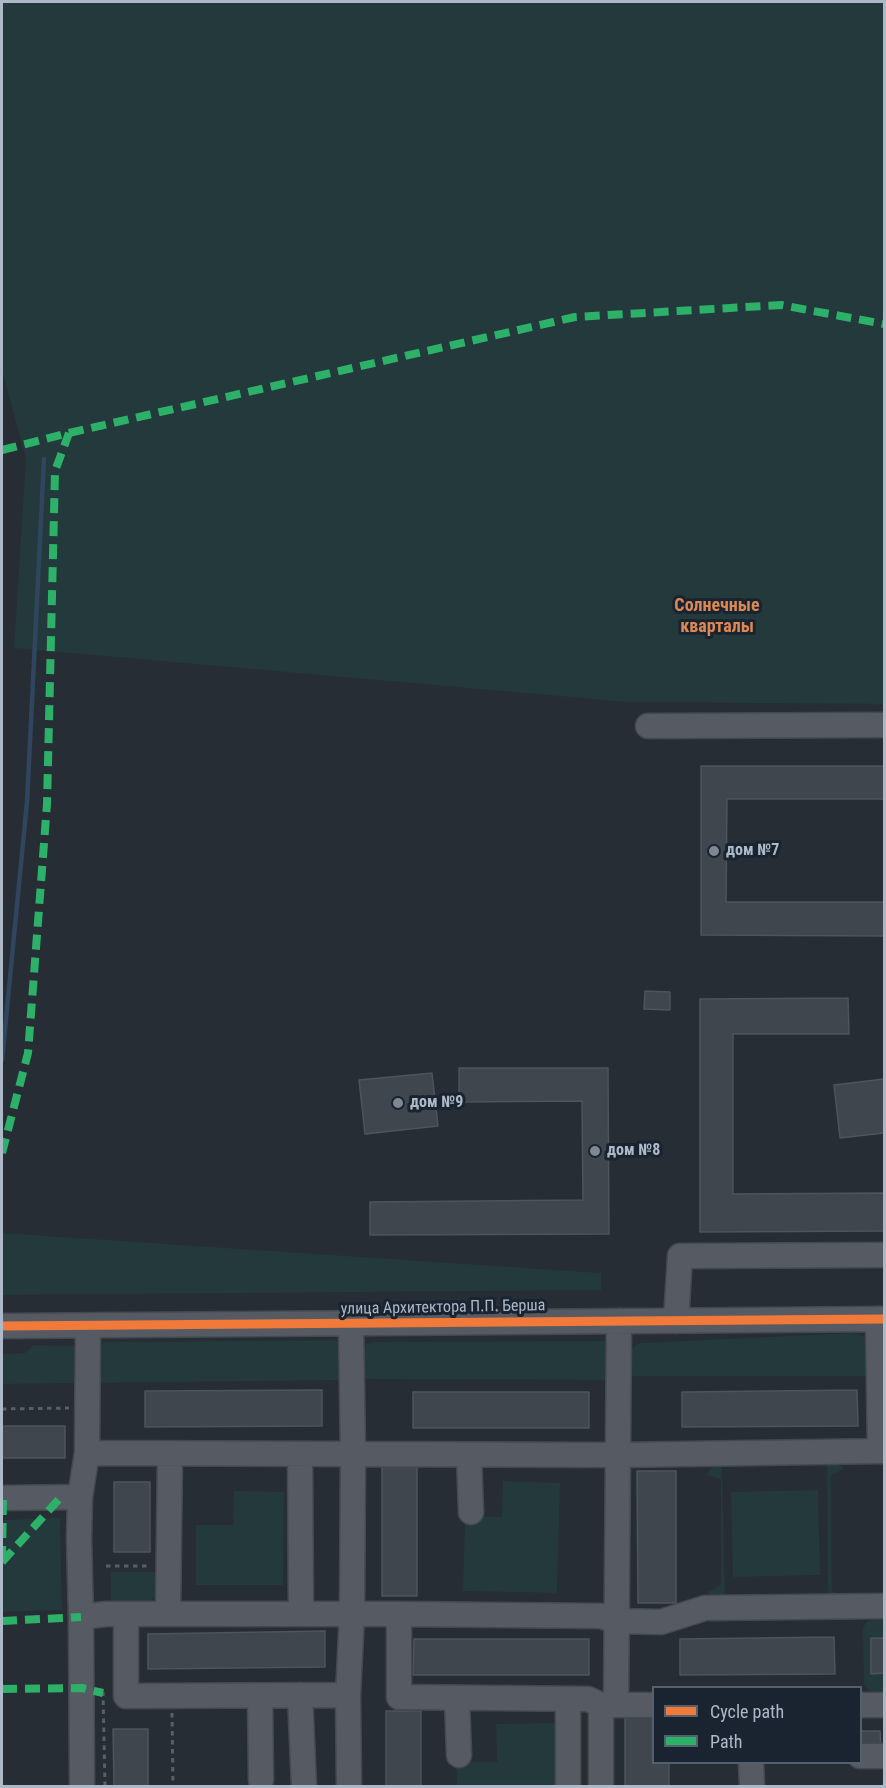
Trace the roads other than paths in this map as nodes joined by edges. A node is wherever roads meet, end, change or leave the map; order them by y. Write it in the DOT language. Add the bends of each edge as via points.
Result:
graph roads {
  1 [pos="885,725"];
  2 [pos="648,726"];
  3 [pos="885,1255"];
  4 [pos="881,1319"];
  5 [pos="619,1321"];
  6 [pos="676,1321"];
  7 [pos="351,1324"];
  8 [pos="2,1326"];
  9 [pos="88,1326"];
  10 [pos="882,1451"];
  11 [pos="87,1454"];
  12 [pos="171,1454"];
  13 [pos="300,1454"];
  14 [pos="353,1455"];
  15 [pos="470,1455"];
  16 [pos="618,1455"];
  17 [pos="80,1497"];
  18 [pos="2,1498"];
  19 [pos="471,1512"];
  20 [pos="885,1606"];
  21 [pos="126,1614"];
  22 [pos="168,1614"];
  23 [pos="301,1614"];
  24 [pos="352,1614"];
  25 [pos="399,1614"];
  26 [pos="81,1617"];
  27 [pos="617,1621"];
  28 [pos="260,1695"];
  29 [pos="300,1695"];
  30 [pos="348,1695"];
  31 [pos="457,1698"];
  32 [pos="568,1699"];
  33 [pos="609,1705"];
  34 [pos="652,1705"];
  35 [pos="862,1705"];
  36 [pos="885,1705"];
  37 [pos="459,1755"];
  38 [pos="862,1756"];
  39 [pos="885,1756"];
  40 [pos="751,1764"];
  41 [pos="261,1780"];
  42 [pos="82,1786"];
  43 [pos="304,1786"];
  44 [pos="349,1786"];
  45 [pos="568,1786"];
  46 [pos="601,1786"];
  47 [pos="752,1786"];
  1 -- 2 [label="street"];
  3 -- 6 [label="street" via="680,1256"];
  4 -- 6 [label="street, улица Архитектора П.П. Берша"];
  4 -- 10 [label="street"];
  5 -- 6 [label="street, улица Архитектора П.П. Берша"];
  5 -- 7 [label="street, улица Архитектора П.П. Берша"];
  5 -- 16 [label="street"];
  7 -- 9 [label="street, улица Архитектора П.П. Берша"];
  7 -- 14 [label="street"];
  8 -- 9 [label="street, улица Архитектора П.П. Берша"];
  9 -- 11 [label="street"];
  10 -- 16 [label="street"];
  11 -- 12 [label="street"];
  11 -- 17 [label="street"];
  12 -- 13 [label="street"];
  12 -- 22 [label="street"];
  13 -- 14 [label="street"];
  13 -- 23 [label="street"];
  14 -- 15 [label="street"];
  14 -- 24 [label="street"];
  15 -- 16 [label="street"];
  15 -- 19 [label="street"];
  16 -- 27 [label="street"];
  17 -- 18 [label="street"];
  17 -- 26 [label="street"];
  20 -- 27 [label="street" via="705,1608 661,1622"];
  21 -- 22 [label="street"];
  21 -- 26 [label="street"];
  21 -- 28 [label="street" via="126,1696"];
  22 -- 23 [label="street"];
  23 -- 24 [label="street"];
  24 -- 25 [label="street"];
  24 -- 30 [label="street"];
  25 -- 27 [label="street" via="602,1616"];
  25 -- 31 [label="street" via="399,1697"];
  26 -- 42 [label="street"];
  27 -- 33 [label="street"];
  28 -- 29 [label="street"];
  28 -- 41 [label="street"];
  29 -- 30 [label="street"];
  29 -- 43 [label="street"];
  30 -- 44 [label="street"];
  31 -- 32 [label="street"];
  31 -- 37 [label="street"];
  32 -- 33 [label="street"];
  32 -- 45 [label="street"];
  33 -- 34 [label="street"];
  33 -- 46 [label="street"];
  35 -- 36 [label="street"];
  38 -- 39 [label="street"];
  40 -- 47 [label="street"];
}
